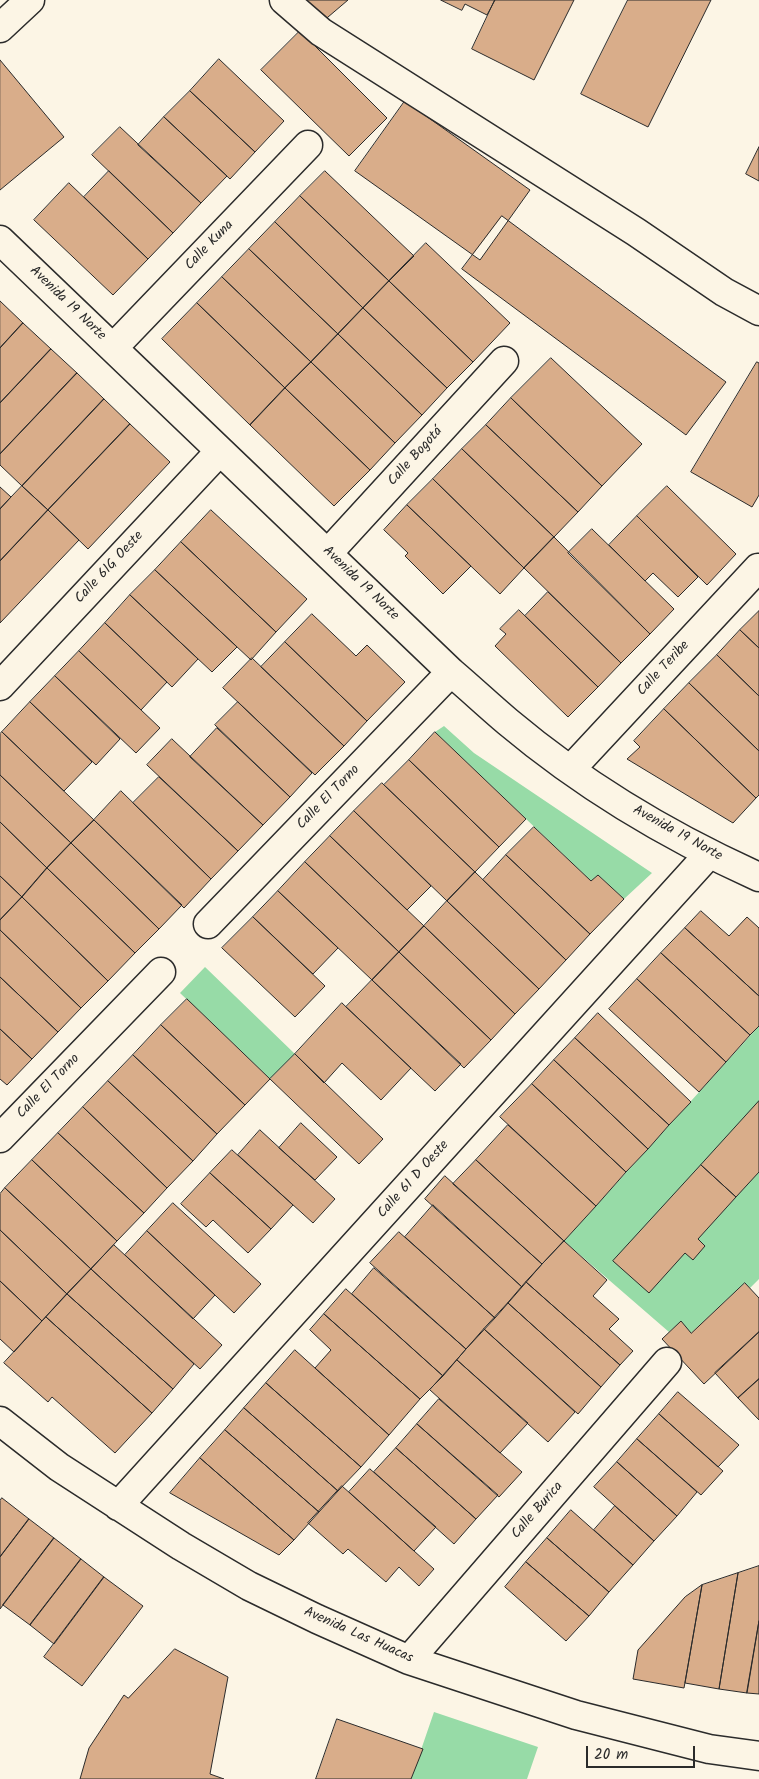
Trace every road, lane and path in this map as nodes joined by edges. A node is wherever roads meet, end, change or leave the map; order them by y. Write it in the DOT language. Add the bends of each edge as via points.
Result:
graph roads {
  1 [pos="30,0"];
  2 [pos="284,0"];
  3 [pos="0,28"];
  4 [pos="308,145"];
  5 [pos="0,240"];
  6 [pos="759,312"];
  7 [pos="113,348"];
  8 [pos="504,361"];
  9 [pos="220,451"];
  10 [pos="328,554"];
  11 [pos="758,568"];
  12 [pos="451,672"];
  13 [pos="0,686"];
  14 [pos="571,769"];
  15 [pos="709,854"];
  16 [pos="759,877"];
  17 [pos="208,924"];
  18 [pos="161,972"];
  19 [pos="0,1138"];
  20 [pos="667,1362"];
  21 [pos="0,1421"];
  22 [pos="118,1506"];
  23 [pos="409,1660"];
  24 [pos="759,1756"];
  1 -- 3 [label="street"];
  2 -- 6 [label="street" via="321,32"];
  4 -- 7 [label="street, Calle Kuna"];
  5 -- 7 [label="street, Avenida 19 Norte"];
  7 -- 9 [label="street, Avenida 19 Norte"];
  8 -- 10 [label="street, Calle Bogotá"];
  9 -- 10 [label="street, Avenida 19 Norte"];
  9 -- 13 [label="street, Calle 61G Oeste"];
  10 -- 12 [label="street, Avenida 19 Norte"];
  11 -- 14 [label="street, Calle Teribe"];
  12 -- 14 [label="street, Avenida 19 Norte" via="509,723"];
  12 -- 17 [label="street, Calle El Torno"];
  14 -- 15 [label="street, Avenida 19 Norte" via="638,814"];
  15 -- 16 [label="street, Avenida 19 Norte"];
  15 -- 22 [label="street, Calle 61 D Oeste"];
  18 -- 19 [label="street, Calle El Torno"];
  20 -- 23 [label="street, Calle Burica"];
  21 -- 22 [label="street, Avenida Las Huacas" via="59,1467"];
  22 -- 23 [label="street, Avenida Las Huacas" via="249,1586"];
  23 -- 24 [label="street, Avenida Las Huacas" via="576,1715 709,1749"];
}
